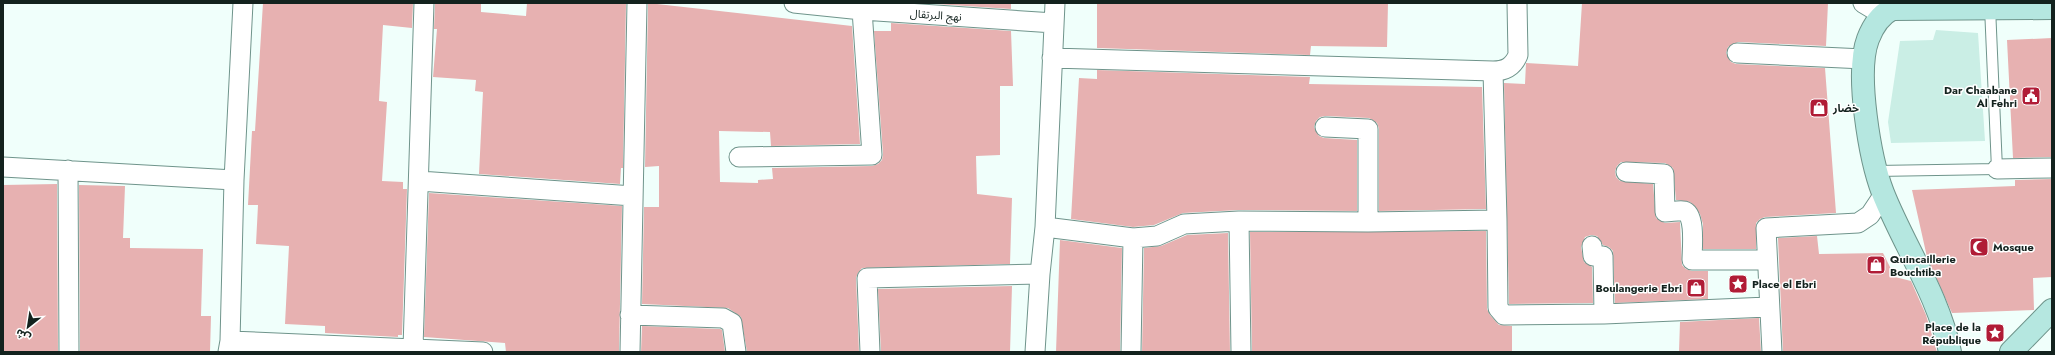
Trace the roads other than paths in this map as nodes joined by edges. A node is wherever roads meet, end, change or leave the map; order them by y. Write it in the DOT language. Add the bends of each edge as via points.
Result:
graph roads {
  1 [pos="243,3"];
  2 [pos="424,3"];
  3 [pos="636,3"];
  4 [pos="794,3"];
  5 [pos="798,3"];
  6 [pos="1055,3"];
  7 [pos="1517,3"];
  8 [pos="1863,3"];
  9 [pos="1996,6"];
  10 [pos="2052,8"];
  11 [pos="862,10"];
  12 [pos="1883,15"];
  13 [pos="1054,23"];
  14 [pos="1737,53"];
  15 [pos="1052,58"];
  16 [pos="1864,59"];
  17 [pos="1493,71"];
  18 [pos="1325,128"];
  19 [pos="739,157"];
  20 [pos="3,167"];
  21 [pos="2052,168"];
  22 [pos="1997,169"];
  23 [pos="68,170"];
  24 [pos="1876,171"];
  25 [pos="1626,172"];
  26 [pos="234,180"];
  27 [pos="419,181"];
  28 [pos="1884,194"];
  29 [pos="633,196"];
  30 [pos="1497,220"];
  31 [pos="1239,221"];
  32 [pos="1368,222"];
  33 [pos="1045,227"];
  34 [pos="1133,238"];
  35 [pos="1592,246"];
  36 [pos="1766,260"];
  37 [pos="1040,274"];
  38 [pos="1768,307"];
  39 [pos="2052,310"];
  40 [pos="1604,314"];
  41 [pos="630,315"];
  42 [pos="229,347"];
  43 [pos="414,348"];
  44 [pos="69,352"];
  45 [pos="483,352"];
  46 [pos="630,352"];
  47 [pos="736,352"];
  48 [pos="870,352"];
  49 [pos="1035,352"];
  50 [pos="1131,352"];
  51 [pos="1241,352"];
  52 [pos="1772,352"];
  53 [pos="1950,352"];
  54 [pos="2012,352"];
  1 -- 26 [label="street"];
  2 -- 27 [label="street"];
  3 -- 29 [label="street"];
  4 -- 5 [label="street, نهج البرتقال"];
  5 -- 11 [label="street, نهج البرتقال"];
  6 -- 13 [label="street"];
  7 -- 17 [label="street" via="1518,55 1508,68"];
  8 -- 12 [label="street"];
  9 -- 10 [label="main road"];
  9 -- 12 [label="main road" via="1897,8"];
  9 -- 22 [label="lane"];
  11 -- 13 [label="street, نهج البرتقال"];
  11 -- 19 [label="street" via="872,155"];
  12 -- 16 [label="main road" via="1868,40"];
  13 -- 15 [label="street"];
  14 -- 16 [label="street"];
  15 -- 17 [label="street"];
  15 -- 33 [label="street"];
  16 -- 24 [label="main road" via="1865,106"];
  17 -- 30 [label="street"];
  18 -- 32 [label="street" via="1368,129"];
  20 -- 23 [label="street"];
  21 -- 22 [label="street"];
  22 -- 24 [label="lane"];
  23 -- 26 [label="street"];
  23 -- 44 [label="street"];
  24 -- 28 [label="main road"];
  25 -- 36 [label="street" via="1664,174 1665,212 1685,211 1692,223 1692,260"];
  26 -- 42 [label="street"];
  27 -- 29 [label="street"];
  27 -- 43 [label="street"];
  28 -- 36 [label="street" via="1870,215 1858,222 1766,228"];
  28 -- 53 [label="main road" via="1946,332"];
  29 -- 41 [label="street"];
  30 -- 32 [label="street"];
  30 -- 40 [label="street" via="1498,308 1502,314"];
  31 -- 32 [label="street"];
  31 -- 34 [label="street" via="1184,224 1157,236"];
  31 -- 51 [label="street"];
  33 -- 34 [label="street"];
  33 -- 37 [label="street"];
  34 -- 50 [label="street"];
  35 -- 40 [label="street" via="1593,256 1603,256"];
  36 -- 38 [label="street"];
  37 -- 48 [label="street" via="866,278"];
  37 -- 49 [label="street"];
  38 -- 40 [label="street"];
  38 -- 52 [label="street"];
  39 -- 54 [label="main road"];
  41 -- 46 [label="street"];
  41 -- 47 [label="street" via="723,318 732,323"];
  42 -- 43 [label="street"];
  43 -- 45 [label="street"];
}
